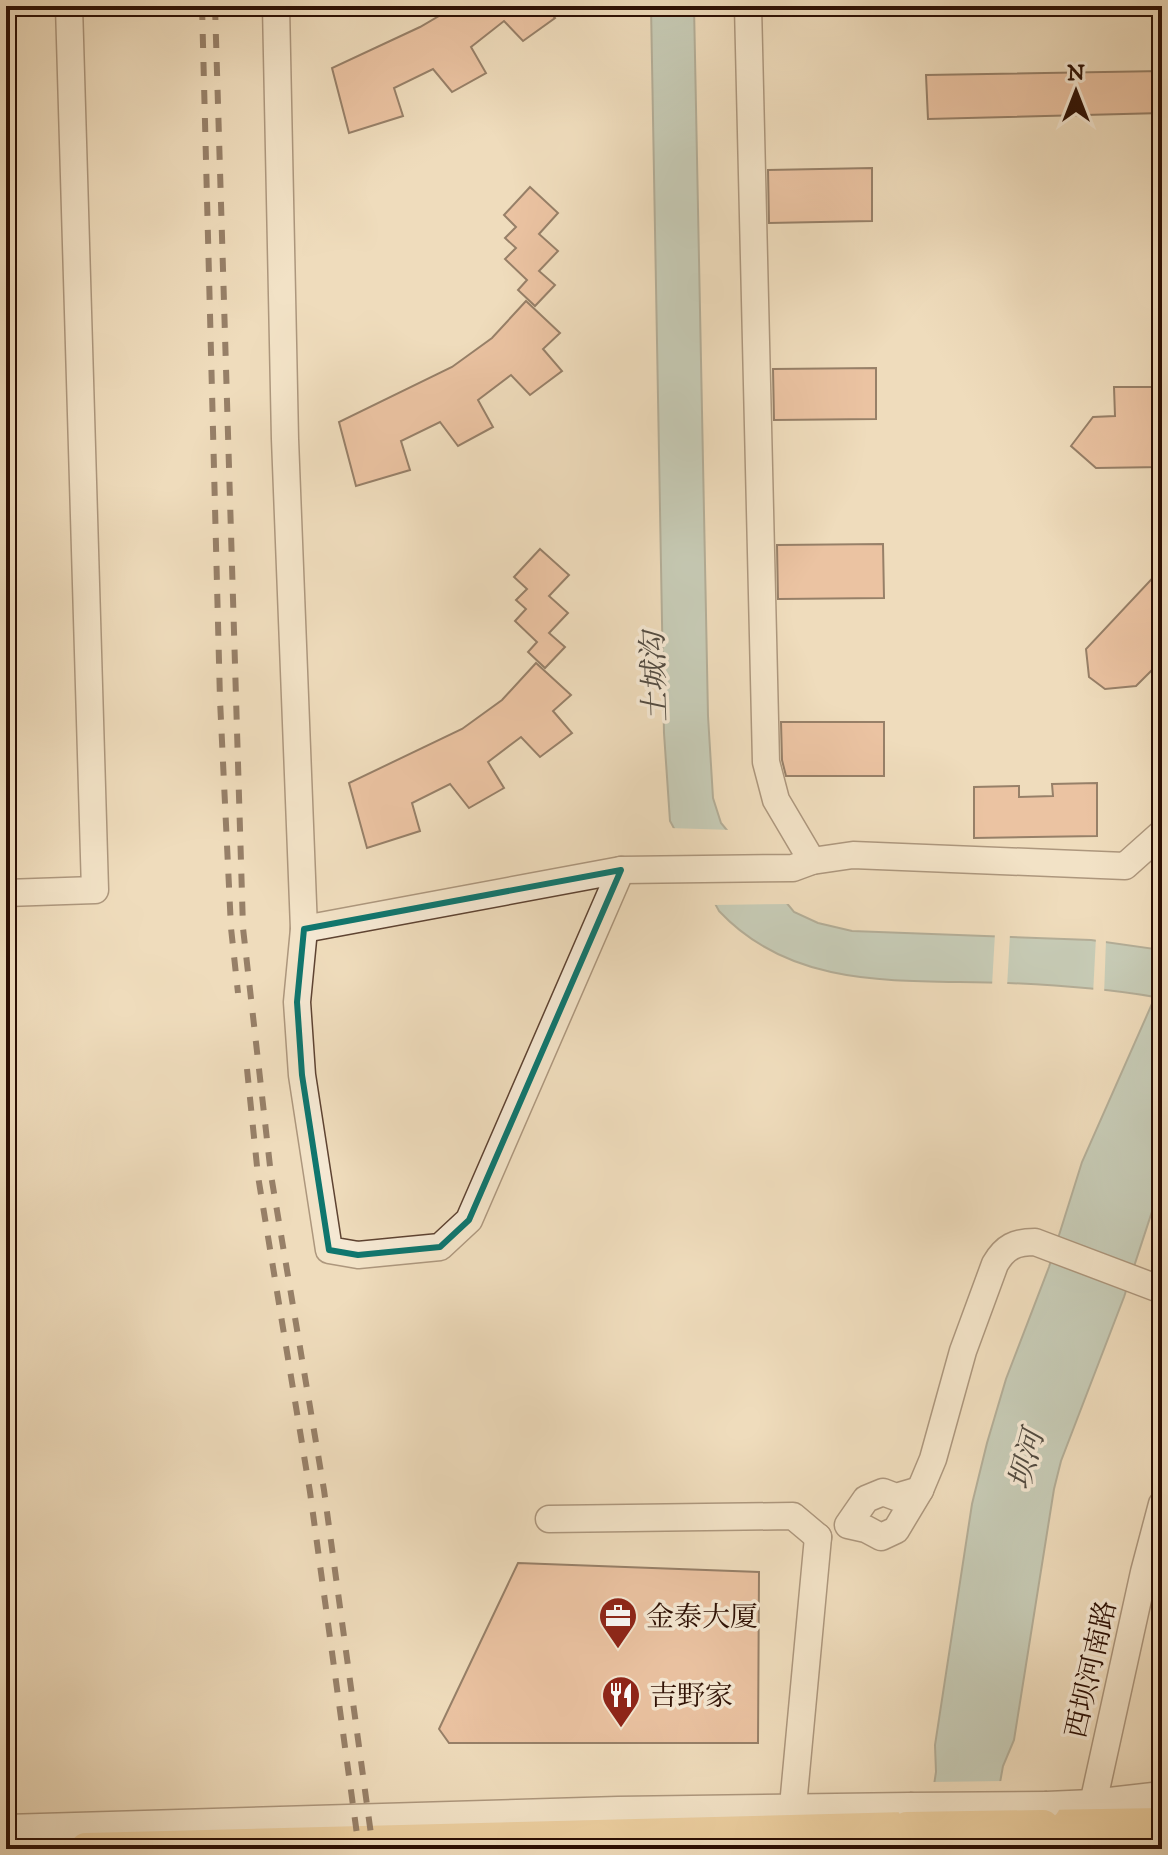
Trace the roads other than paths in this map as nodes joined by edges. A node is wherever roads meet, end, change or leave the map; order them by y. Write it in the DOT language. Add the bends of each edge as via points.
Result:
graph roads {
  1 [pos="69,6"];
  2 [pos="276,6"];
  3 [pos="748,6"];
  4 [pos="1162,833"];
  5 [pos="802,864"];
  6 [pos="621,870"];
  7 [pos="6,893"];
  8 [pos="304,929"];
  9 [pos="1162,1290"];
  10 [pos="920,1490"];
  11 [pos="1162,1504"];
  12 [pos="549,1519"];
  13 [pos="848,1525"];
  14 [pos="818,1537"];
  15 [pos="1162,1795"];
  16 [pos="793,1806"];
  17 [pos="909,1817"];
  18 [pos="1162,1824"];
  19 [pos="1087,1826"];
  20 [pos="6,1828"];
  21 [pos="163,1840"];
  22 [pos="86,1849"];
  1 -- 7 [label="street" via="95,890"];
  2 -- 8 [label="street" via="285,439"];
  3 -- 5 [label="street" via="766,762"];
  4 -- 5 [label="street" via="1125,866 853,855"];
  5 -- 6 [label="street"];
  6 -- 8 [label="street"];
  6 -- 8 [label="street" via="469,1220 440,1247 358,1255 329,1250 302,1075 297,1002"];
  9 -- 10 [label="street" via="1035,1242 1016,1242 1001,1254 963,1351"];
  10 -- 13 [label="street" via="896,1497 883,1492 866,1499"];
  10 -- 13 [label="street" via="896,1530 881,1537"];
  11 -- 19 [label="street, 西坝河南路"];
  12 -- 14 [label="street" via="793,1516"];
  13 -- 14 [label="street"];
  14 -- 16 [label="street"];
  15 -- 19 [label="street"];
  16 -- 17 [label="street"];
  16 -- 21 [label="street"];
  17 -- 19 [label="main road, bridge" via="1045,1815"];
  17 -- 21 [label="main road"];
  18 -- 19 [label="main road"];
  20 -- 21 [label="street"];
  21 -- 22 [label="main road"];
}
